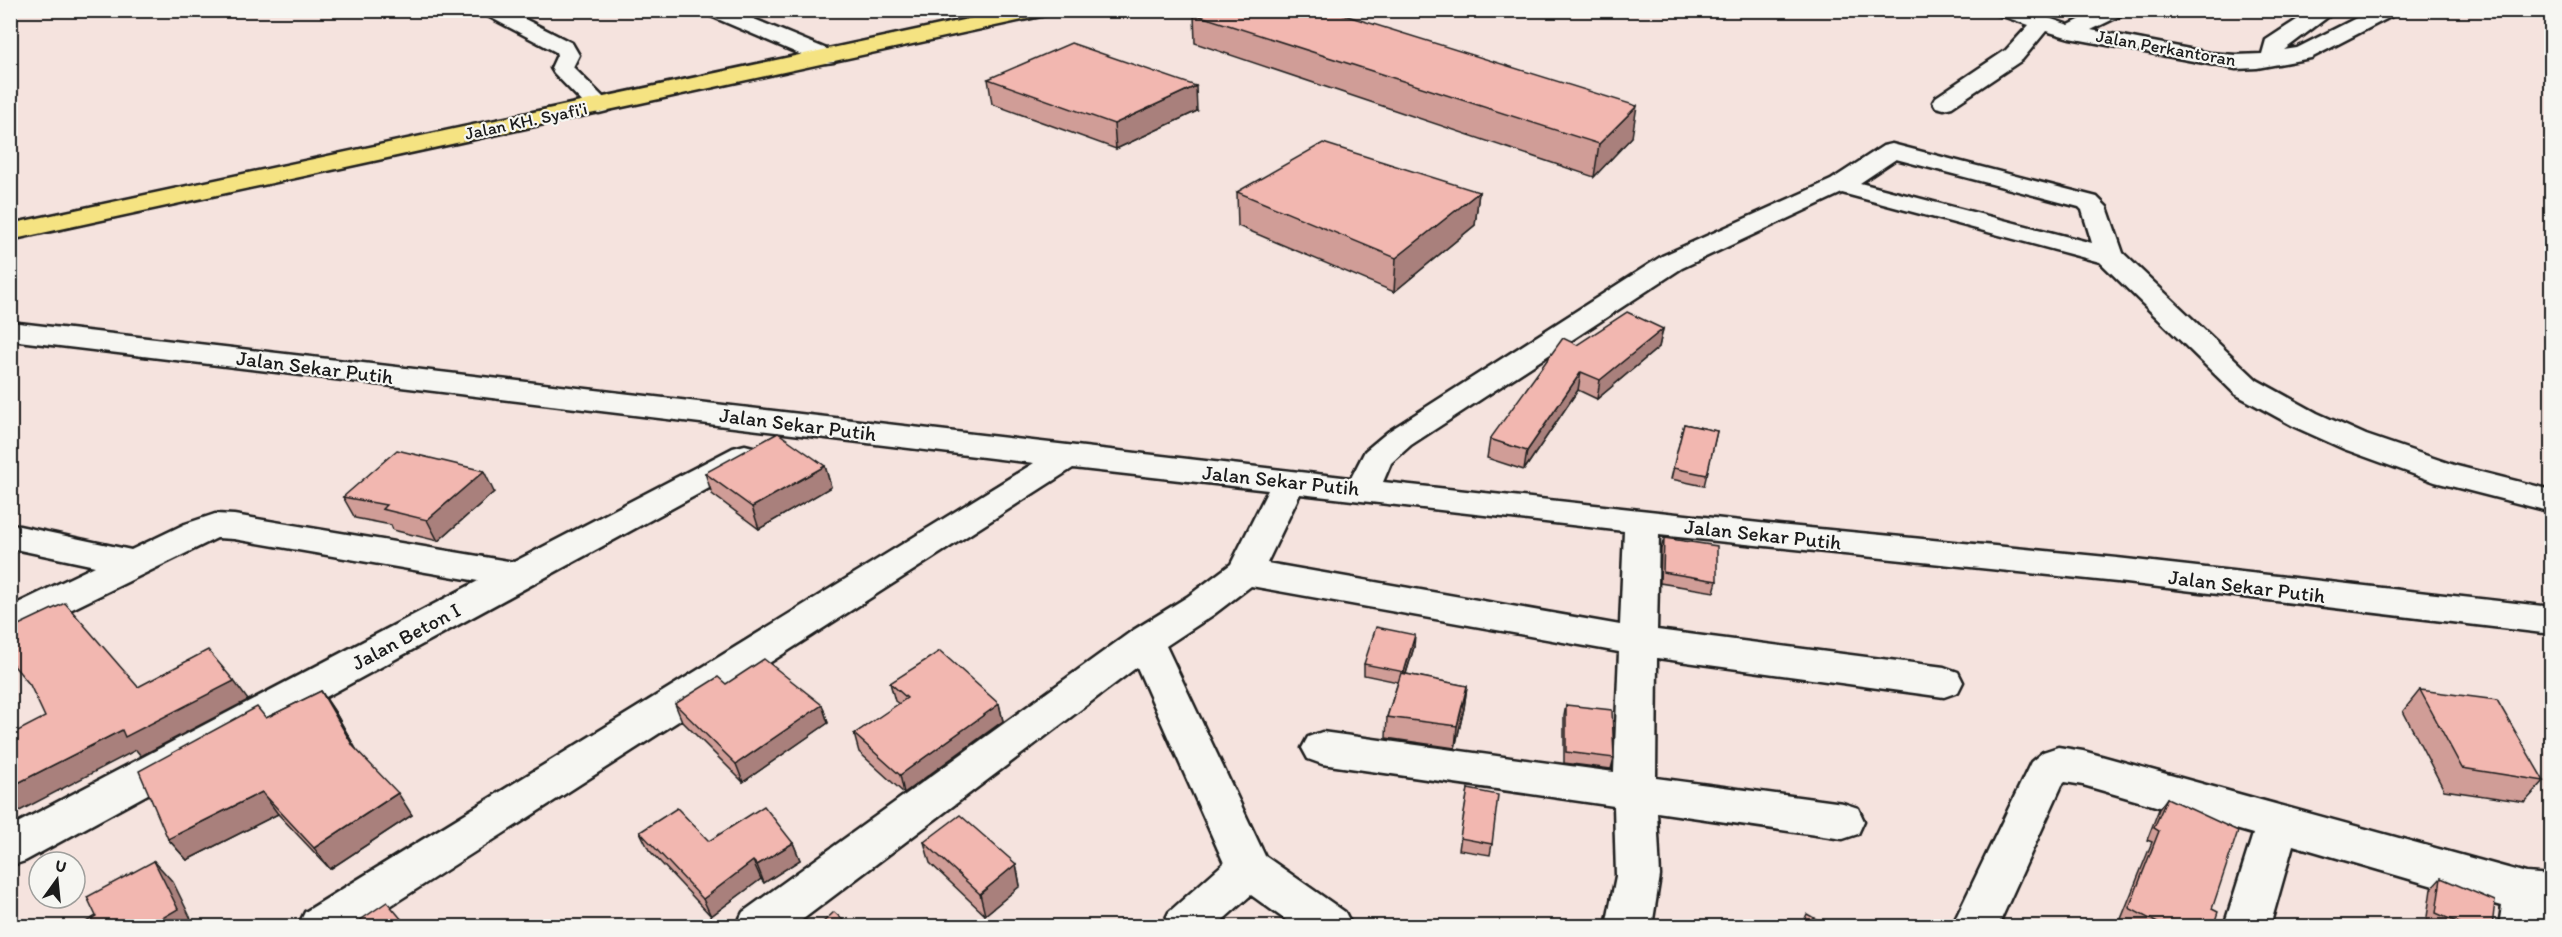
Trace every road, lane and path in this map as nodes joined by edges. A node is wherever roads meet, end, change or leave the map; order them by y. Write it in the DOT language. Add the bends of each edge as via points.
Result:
graph roads {
  1 [pos="491,10"];
  2 [pos="713,10"];
  3 [pos="1041,10"];
  4 [pos="2003,10"];
  5 [pos="2117,10"];
  6 [pos="2327,10"];
  7 [pos="2339,10"];
  8 [pos="2381,15"];
  9 [pos="2042,24"];
  10 [pos="2070,32"];
  11 [pos="826,57"];
  12 [pos="2272,57"];
  13 [pos="1944,102"];
  14 [pos="599,106"];
  15 [pos="1840,185"];
  16 [pos="10,232"];
  17 [pos="2110,256"];
  18 [pos="10,331"];
  19 [pos="802,425"];
  20 [pos="1067,457"];
  21 [pos="1289,482"];
  22 [pos="1363,489"];
  23 [pos="2552,501"];
  24 [pos="1642,521"];
  25 [pos="10,536"];
  26 [pos="136,563"];
  27 [pos="1245,572"];
  28 [pos="520,576"];
  29 [pos="2552,621"];
  30 [pos="10,623"];
  31 [pos="1149,638"];
  32 [pos="1640,642"];
  33 [pos="1944,682"];
  34 [pos="1322,748"];
  35 [pos="1635,791"];
  36 [pos="1843,821"];
  37 [pos="2278,822"];
  38 [pos="10,848"];
  39 [pos="1249,869"];
  40 [pos="2533,905"];
  41 [pos="321,927"];
  42 [pos="759,927"];
  43 [pos="1185,927"];
  44 [pos="1329,927"];
  45 [pos="1629,927"];
  46 [pos="1975,927"];
  47 [pos="2247,927"];
  1 -- 14 [label="street" via="564,48 568,55 562,68"];
  2 -- 11 [label="street"];
  3 -- 11 [label="main road, Jalan KH. Syafi'i"];
  4 -- 9 [label="street, Jalan Perkantoran"];
  5 -- 10 [label="street"];
  6 -- 12 [label="street" via="2274,45"];
  7 -- 8 [label="street"];
  8 -- 12 [label="street, Jalan Perkantoran" via="2303,53"];
  9 -- 10 [label="street, Jalan Perkantoran"];
  9 -- 13 [label="street" via="2014,55"];
  10 -- 12 [label="street, Jalan Perkantoran" via="2210,59 2257,61"];
  11 -- 14 [label="main road, Jalan KH. Syafi'i"];
  14 -- 16 [label="main road, Jalan KH. Syafi'i"];
  15 -- 17 [label="street"];
  15 -- 17 [label="street" via="1892,151 1915,156 2088,202 2094,207"];
  15 -- 22 [label="street" via="1663,269 1400,438 1377,458"];
  17 -- 23 [label="street" via="2246,387 2355,442 2447,474"];
  18 -- 19 [label="street, Jalan Sekar Putih"];
  19 -- 20 [label="street, Jalan Sekar Putih"];
  19 -- 28 [label="street, Jalan Beton I"];
  20 -- 21 [label="street, Jalan Sekar Putih"];
  20 -- 41 [label="street"];
  21 -- 22 [label="street, Jalan Sekar Putih"];
  21 -- 27 [label="street"];
  22 -- 24 [label="street, Jalan Sekar Putih"];
  24 -- 29 [label="street, Jalan Sekar Putih" via="2117,570"];
  24 -- 32 [label="street"];
  25 -- 26 [label="street"];
  26 -- 28 [label="street" via="197,532 225,526"];
  26 -- 30 [label="street"];
  27 -- 31 [label="street"];
  27 -- 32 [label="street"];
  28 -- 38 [label="street, Jalan Beton I"];
  31 -- 39 [label="street"];
  31 -- 42 [label="street"];
  32 -- 33 [label="street"];
  32 -- 35 [label="street"];
  34 -- 35 [label="street"];
  35 -- 36 [label="street"];
  35 -- 45 [label="street" via="1639,879"];
  37 -- 40 [label="street"];
  37 -- 46 [label="street" via="2058,764 2046,774"];
  37 -- 47 [label="street"];
  39 -- 43 [label="street"];
  39 -- 44 [label="street"];
}
